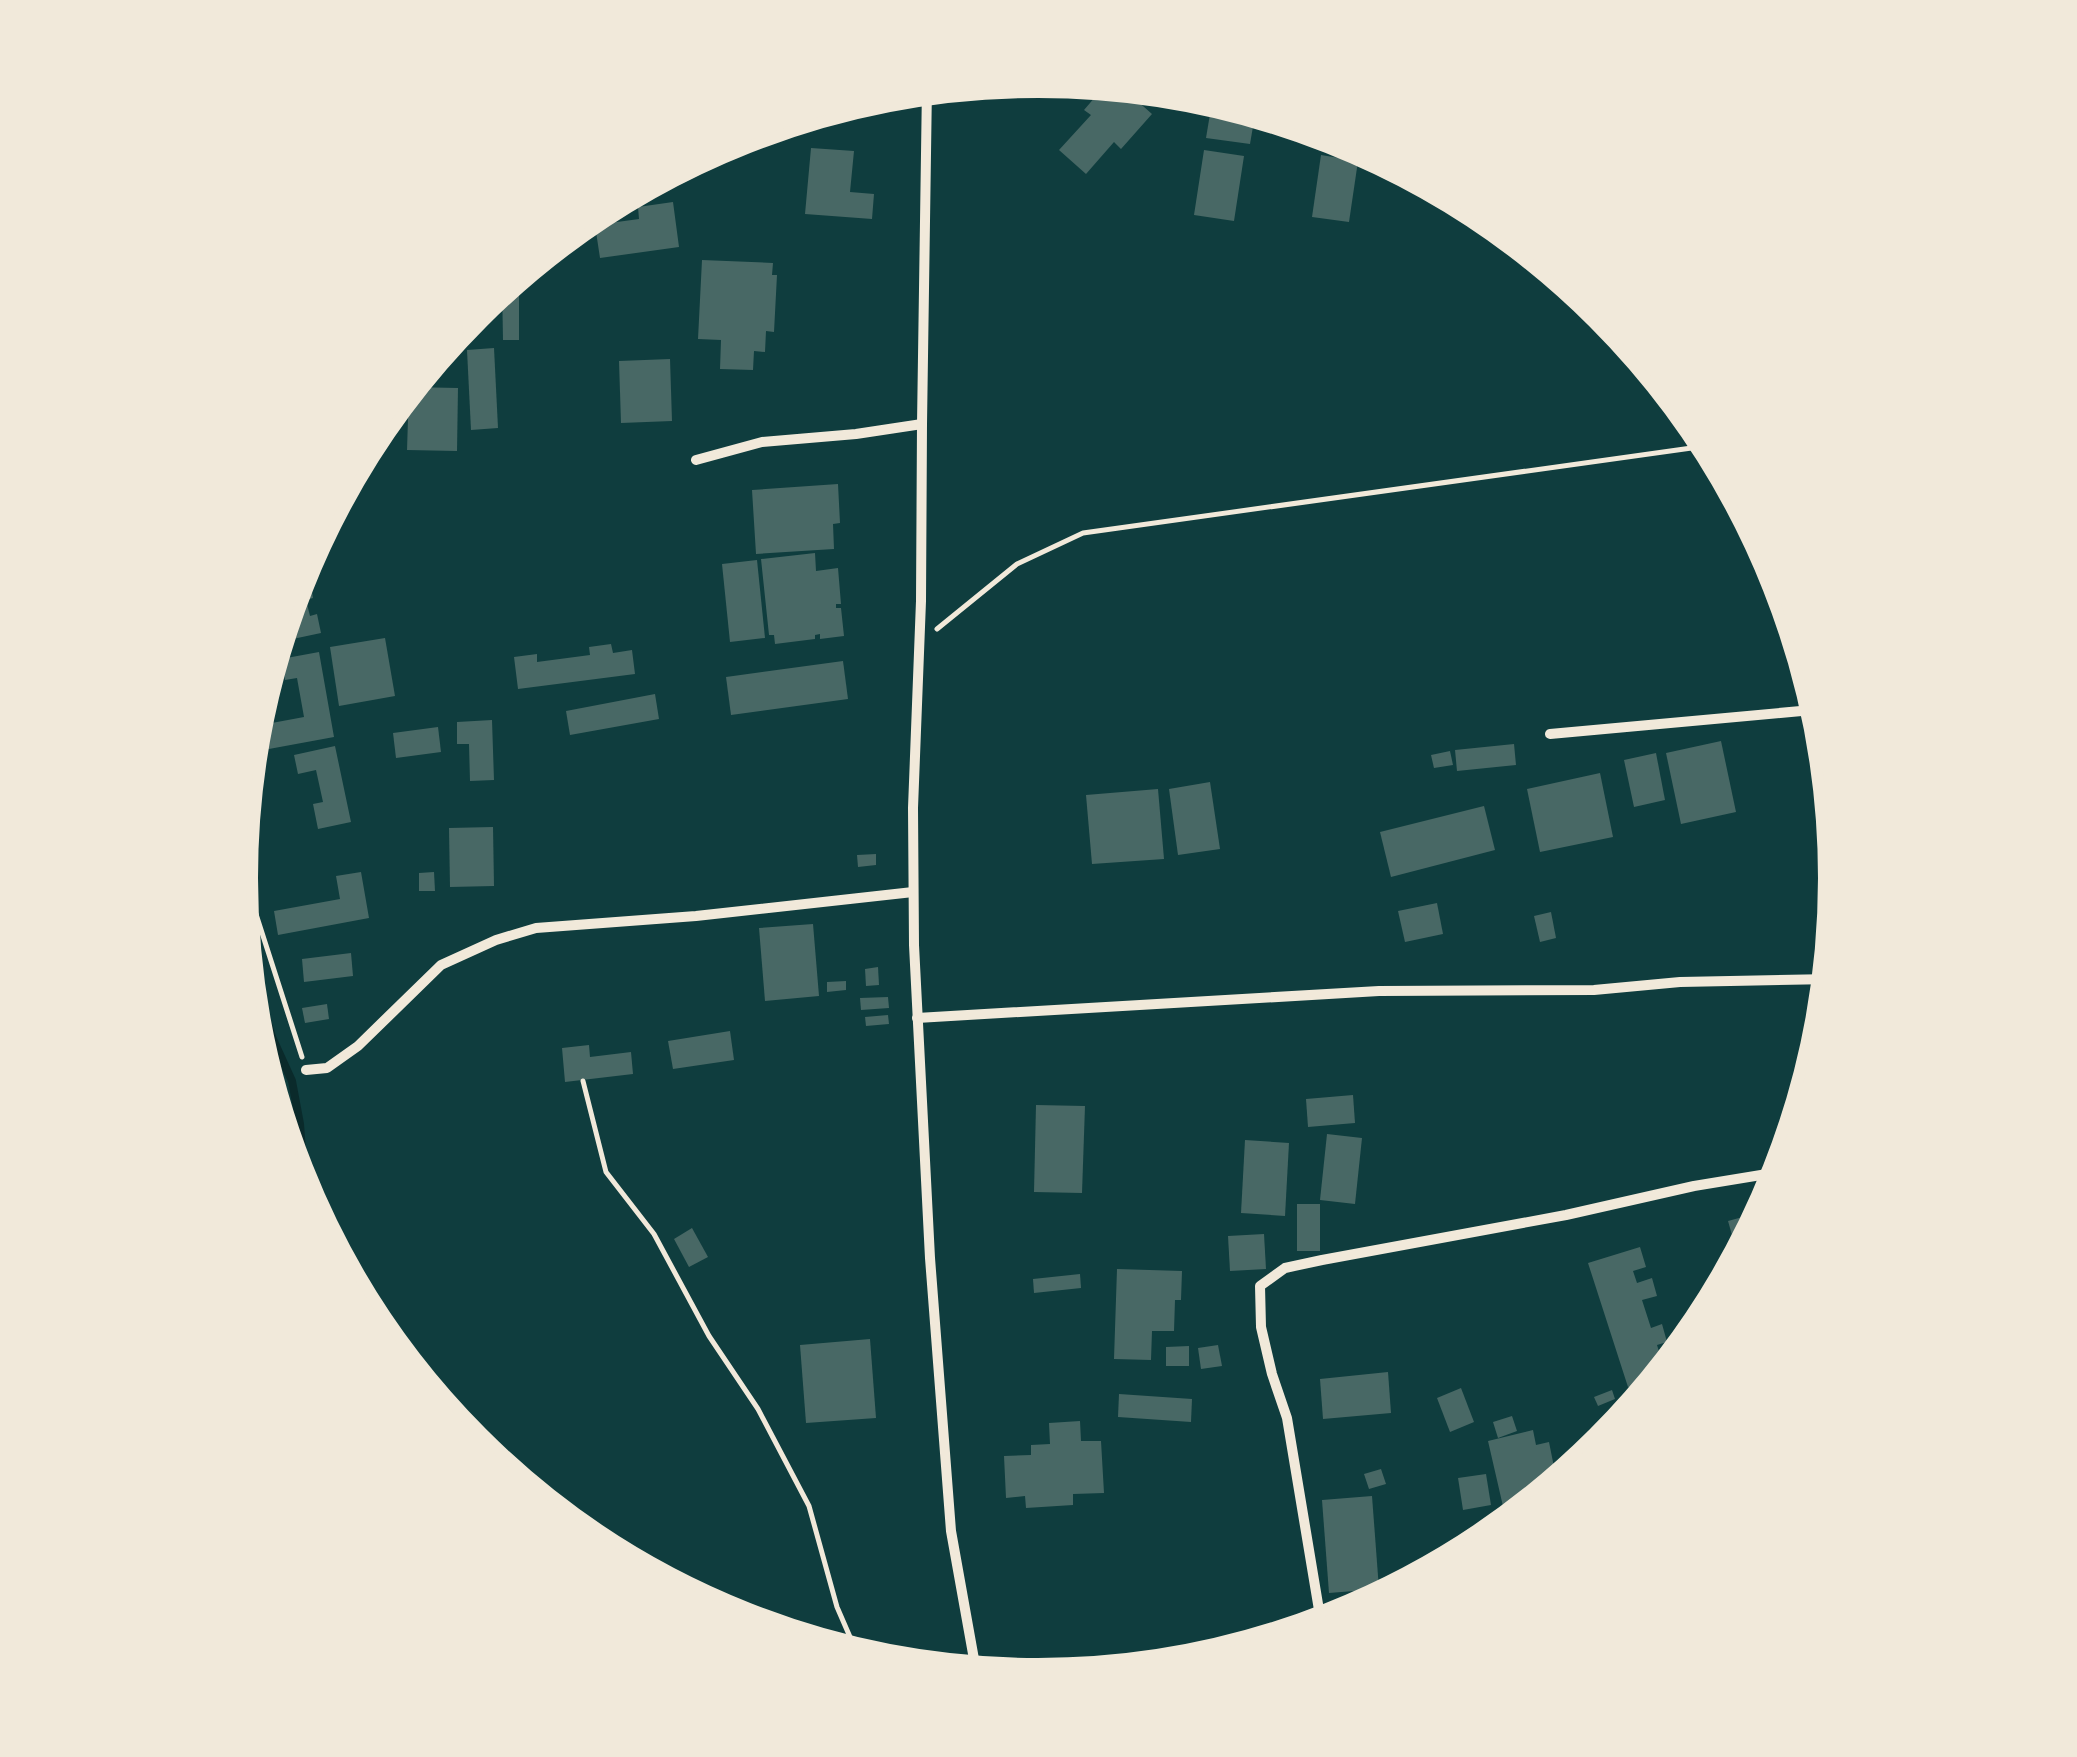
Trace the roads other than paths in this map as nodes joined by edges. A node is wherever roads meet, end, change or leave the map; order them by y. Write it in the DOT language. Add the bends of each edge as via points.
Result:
graph roads {
  1 [pos="927,101"];
  2 [pos="922,424"];
  3 [pos="696,460"];
  4 [pos="1806,711"];
  5 [pos="1550,734"];
  6 [pos="913,892"];
  7 [pos="1818,979"];
  8 [pos="917,1018"];
  9 [pos="306,1070"];
  10 [pos="1767,1174"];
  11 [pos="1319,1612"];
  12 [pos="974,1662"];
  1 -- 2 [label="street"];
  2 -- 3 [label="street" via="762,442"];
  2 -- 6 [label="street"];
  4 -- 5 [label="street"];
  6 -- 8 [label="street"];
  6 -- 9 [label="street" via="536,928 441,965 358,1046 326,1068"];
  7 -- 8 [label="street" via="1379,991"];
  8 -- 12 [label="street" via="951,1531"];
  10 -- 11 [label="street" via="1322,1260 1286,1268 1260,1286 1260,1327 1286,1418"];
}
